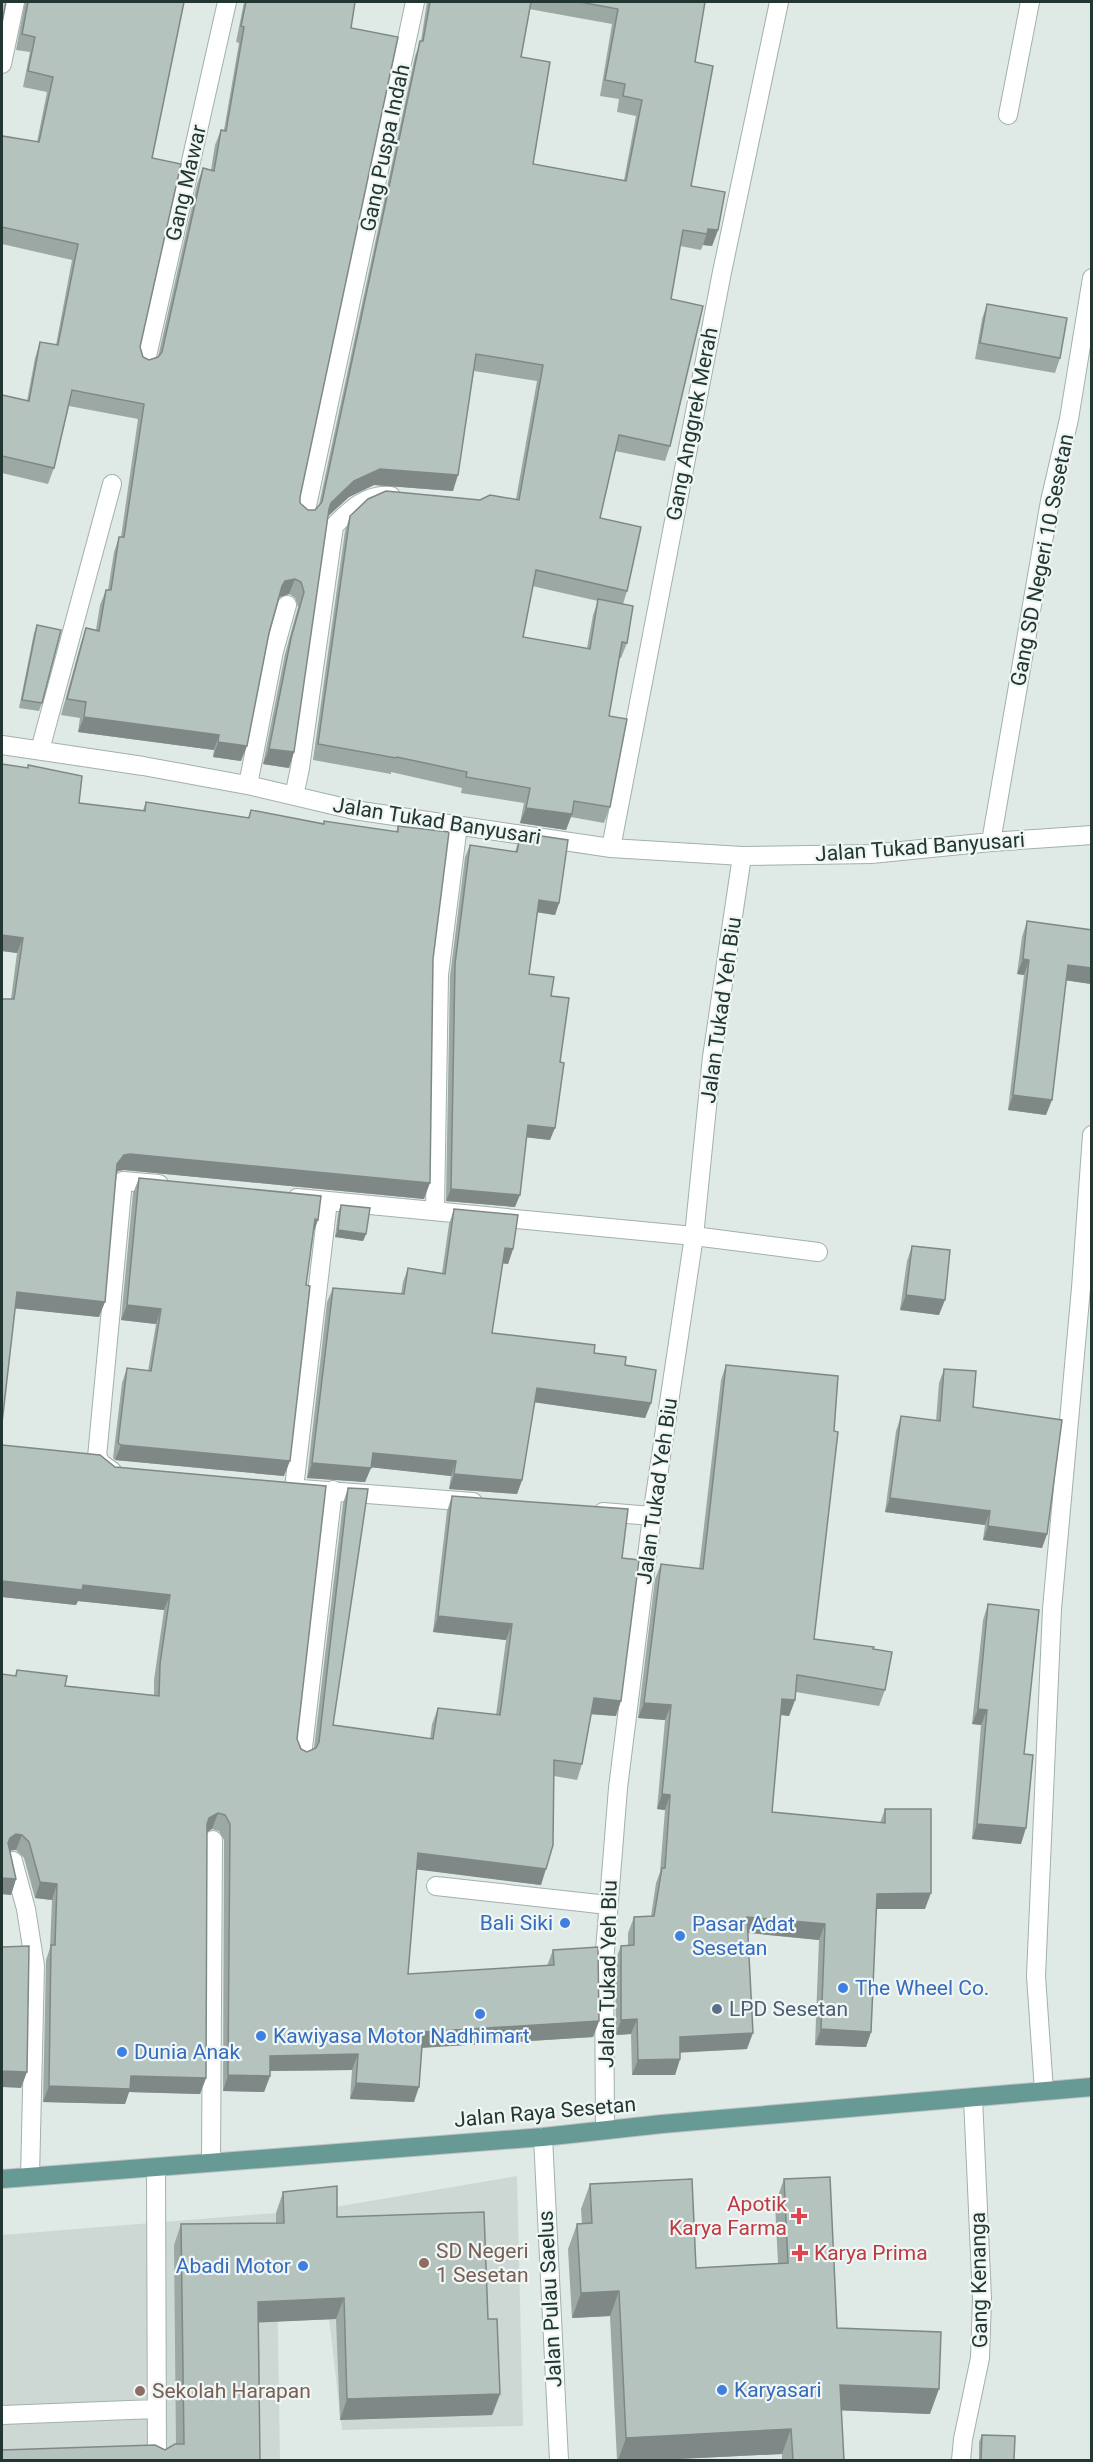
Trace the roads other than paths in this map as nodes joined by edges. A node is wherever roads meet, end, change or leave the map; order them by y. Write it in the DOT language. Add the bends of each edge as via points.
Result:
graph roads {
  1 [pos="15,2"];
  2 [pos="227,2"];
  3 [pos="415,2"];
  4 [pos="779,2"];
  5 [pos="1030,2"];
  6 [pos="2,64"];
  7 [pos="1008,116"];
  8 [pos="1092,278"];
  9 [pos="145,364"];
  10 [pos="112,484"];
  11 [pos="410,497"];
  12 [pos="305,515"];
  13 [pos="287,605"];
  14 [pos="2,746"];
  15 [pos="40,750"];
  16 [pos="248,785"];
  17 [pos="294,796"];
  18 [pos="458,825"];
  19 [pos="1092,835"];
  20 [pos="991,842"];
  21 [pos="611,848"];
  22 [pos="742,856"];
  23 [pos="1092,1135"];
  24 [pos="180,1186"];
  25 [pos="282,1197"];
  26 [pos="328,1201"];
  27 [pos="435,1210"];
  28 [pos="694,1236"];
  29 [pos="818,1252"];
  30 [pos="132,1473"];
  31 [pos="273,1486"];
  32 [pos="294,1488"];
  33 [pos="333,1490"];
  34 [pos="492,1504"];
  35 [pos="583,1510"];
  36 [pos="652,1516"];
  37 [pos="302,1756"];
  38 [pos="213,1840"];
  39 [pos="13,1860"];
  40 [pos="436,1886"];
  41 [pos="608,1905"];
  42 [pos="1092,2087"];
  43 [pos="1044,2091"];
  44 [pos="974,2098"];
  45 [pos="605,2129"];
  46 [pos="543,2137"];
  47 [pos="211,2163"];
  48 [pos="156,2167"];
  49 [pos="30,2177"];
  50 [pos="2,2180"];
  51 [pos="155,2409"];
  52 [pos="2,2415"];
  53 [pos="157,2460"];
  54 [pos="559,2460"];
  55 [pos="961,2460"];
  1 -- 6 [label="street"];
  2 -- 9 [label="street, Gang Mawar"];
  3 -- 12 [label="street, Gang Puspa Indah"];
  4 -- 21 [label="street, Gang Anggrek Merah" via="722,272"];
  5 -- 7 [label="street"];
  8 -- 20 [label="street, Gang SD Negeri 10 Sesetan"];
  10 -- 15 [label="street"];
  11 -- 17 [label="street" via="378,495 356,505 334,526"];
  13 -- 16 [label="street"];
  14 -- 15 [label="street, Jalan Tukad Banyusari"];
  15 -- 16 [label="street, Jalan Tukad Banyusari"];
  16 -- 17 [label="street, Jalan Tukad Banyusari"];
  17 -- 18 [label="street, Jalan Tukad Banyusari" via="354,810"];
  18 -- 21 [label="street, Jalan Tukad Banyusari"];
  18 -- 27 [label="street" via="439,975"];
  19 -- 20 [label="street, Jalan Tukad Banyusari"];
  20 -- 22 [label="street, Jalan Tukad Banyusari" via="871,855"];
  21 -- 22 [label="street, Jalan Tukad Banyusari"];
  22 -- 28 [label="street, Jalan Tukad Yeh Biu" via="712,1057"];
  23 -- 43 [label="street" via="1052,1609 1036,1976"];
  24 -- 30 [label="street" via="123,1180 97,1457 110,1471"];
  25 -- 26 [label="street"];
  26 -- 27 [label="street"];
  26 -- 32 [label="street"];
  27 -- 28 [label="street"];
  28 -- 29 [label="street"];
  28 -- 36 [label="street, Jalan Tukad Yeh Biu"];
  31 -- 32 [label="street"];
  32 -- 33 [label="street"];
  33 -- 34 [label="street"];
  33 -- 37 [label="street"];
  35 -- 36 [label="street"];
  36 -- 41 [label="street, Jalan Tukad Yeh Biu" via="618,1788"];
  38 -- 47 [label="street"];
  39 -- 49 [label="street" via="35,1966"];
  40 -- 41 [label="street"];
  41 -- 45 [label="street, Jalan Tukad Yeh Biu" via="604,1963"];
  42 -- 43 [label="main road, Jalan Raya Sesetan"];
  43 -- 44 [label="main road, Jalan Raya Sesetan"];
  44 -- 45 [label="main road, Jalan Raya Sesetan"];
  44 -- 55 [label="street, Gang Kenanga" via="982,2299 980,2358"];
  45 -- 46 [label="main road, Jalan Raya Sesetan"];
  46 -- 47 [label="main road, Jalan Raya Sesetan"];
  46 -- 54 [label="street, Jalan Pulau Saelus"];
  47 -- 48 [label="main road, Jalan Raya Sesetan"];
  48 -- 49 [label="main road, Jalan Raya Sesetan"];
  48 -- 51 [label="street"];
  49 -- 50 [label="main road, Jalan Raya Sesetan"];
  51 -- 52 [label="street"];
  51 -- 53 [label="street"];
}
